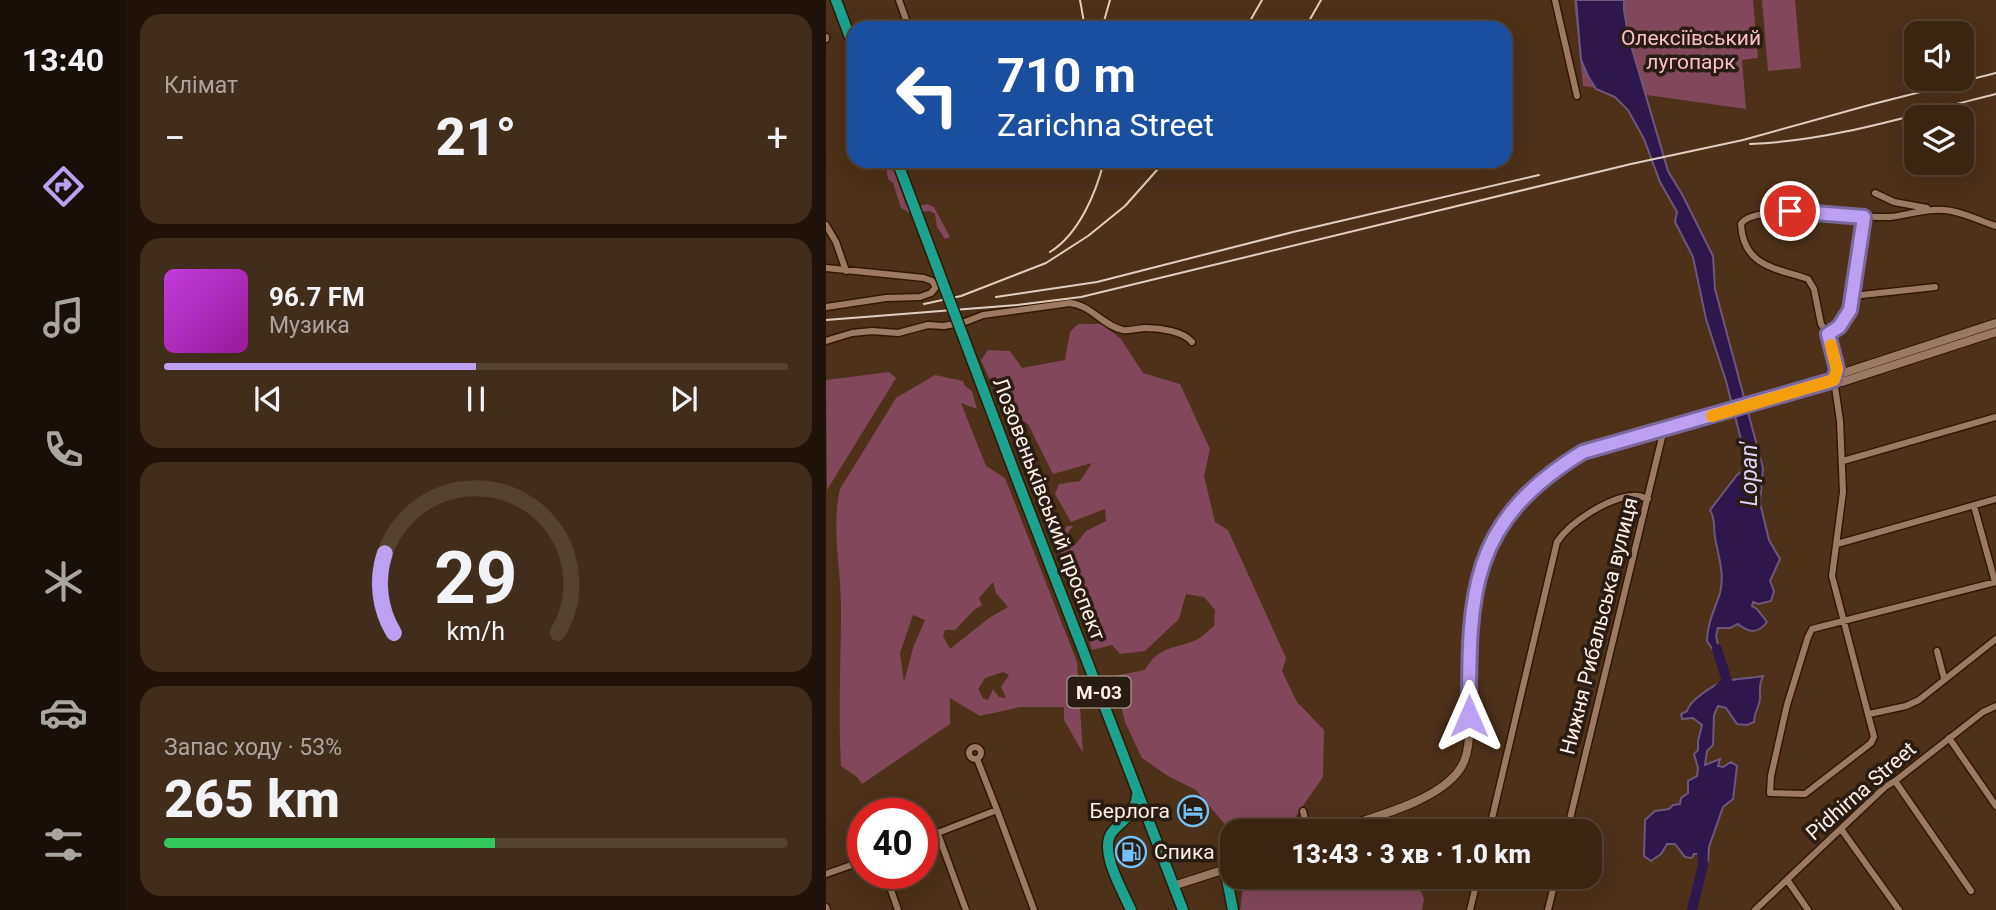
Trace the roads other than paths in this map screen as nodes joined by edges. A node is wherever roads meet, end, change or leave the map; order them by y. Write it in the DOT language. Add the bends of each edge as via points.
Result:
graph roads {
  1 [pos="836,0"];
  2 [pos="899,0"];
  3 [pos="1555,0"];
  4 [pos="906,21"];
  5 [pos="847,29"];
  6 [pos="1577,96"];
  7 [pos="900,168"];
  8 [pos="1875,193"];
  9 [pos="1932,209"];
  10 [pos="1864,217"];
  11 [pos="826,225"];
  12 [pos="1996,226"];
  13 [pos="826,268"];
  14 [pos="846,271"];
  15 [pos="1935,287"];
  16 [pos="1852,294"];
  17 [pos="826,307"];
  18 [pos="1996,323"];
  19 [pos="1996,332"];
  20 [pos="1828,334"];
  21 [pos="826,341"];
  22 [pos="1192,342"];
  23 [pos="1834,380"];
  24 [pos="1996,417"];
  25 [pos="1664,429"];
  26 [pos="1843,461"];
  27 [pos="1648,499"];
  28 [pos="1996,499"];
  29 [pos="1975,506"];
  30 [pos="1837,544"];
  31 [pos="1995,582"];
  32 [pos="1842,620"];
  33 [pos="1996,639"];
  34 [pos="1937,652"];
  35 [pos="1944,678"];
  36 [pos="1996,706"];
  37 [pos="1869,714"];
  38 [pos="1949,738"];
  39 [pos="977,759"];
  40 [pos="1895,781"];
  41 [pos="1138,792"];
  42 [pos="1996,806"];
  43 [pos="997,810"];
  44 [pos="1303,811"];
  45 [pos="1305,819"];
  46 [pos="1366,819"];
  47 [pos="1492,819"];
  48 [pos="1570,819"];
  49 [pos="1841,829"];
  50 [pos="938,834"];
  51 [pos="847,867"];
  52 [pos="1220,871"];
  53 [pos="826,874"];
  54 [pos="1788,881"];
  55 [pos="1173,886"];
  56 [pos="891,889"];
  57 [pos="1231,889"];
  58 [pos="1475,889"];
  59 [pos="1553,889"];
  60 [pos="1971,891"];
  61 [pos="898,910"];
  62 [pos="967,910"];
  63 [pos="1034,910"];
  64 [pos="1131,910"];
  65 [pos="1183,910"];
  66 [pos="1233,910"];
  67 [pos="1470,910"];
  68 [pos="1548,910"];
  69 [pos="1755,910"];
  70 [pos="1808,910"];
  71 [pos="1899,910"];
  1 -- 5 [label="highway"];
  2 -- 4 [label="street"];
  3 -- 6 [label="street"];
  7 -- 41 [label="highway, Лозовеньківський проспект / М-03, bridge"];
  8 -- 9 [label="street" via="1894,202"];
  9 -- 10 [label="street"];
  9 -- 12 [label="street" via="1950,210"];
  10 -- 16 [label="street"];
  10 -- 20 [label="street" via="1790,211 1749,216 1741,224 1750,255 1758,262 1808,279"];
  11 -- 14 [label="street"];
  13 -- 14 [label="street"];
  14 -- 17 [label="street" via="924,278 936,287 920,297"];
  15 -- 16 [label="street"];
  16 -- 20 [label="street" via="1850,310"];
  18 -- 23 [label="street" via="1840,374"];
  19 -- 23 [label="street" via="1842,382"];
  20 -- 23 [label="street" via="1837,369"];
  21 -- 22 [label="street" via="852,333 898,333 965,322 983,314 1070,303 1092,310 1123,330 1149,328 1186,335"];
  23 -- 25 [label="street"];
  23 -- 26 [label="street"];
  24 -- 26 [label="street"];
  25 -- 27 [label="street, Нижня Рибальська вулиця"];
  25 -- 46 [label="street" via="1583,452 1550,473 1521,502 1488,548 1480,569 1469,640 1469,742 1459,771 1442,788"];
  26 -- 30 [label="street"];
  27 -- 47 [label="street" via="1630,495 1587,514 1557,542"];
  27 -- 48 [label="street, Нижня Рибальська вулиця"];
  28 -- 29 [label="street"];
  29 -- 30 [label="street"];
  29 -- 31 [label="street"];
  30 -- 32 [label="street" via="1832,576"];
  31 -- 32 [label="street"];
  32 -- 37 [label="street"];
  32 -- 37 [label="street" via="1812,629 1808,637 1787,705 1770,793 1805,794 1871,743"];
  33 -- 35 [label="street"];
  34 -- 35 [label="street"];
  35 -- 37 [label="street" via="1906,706"];
  36 -- 38 [label="street, Pidhirna Street"];
  38 -- 40 [label="street, Pidhirna Street"];
  38 -- 42 [label="street"];
  39 -- 43 [label="street"];
  40 -- 49 [label="street, Pidhirna Street"];
  40 -- 60 [label="street"];
  41 -- 55 [label="highway, Лозовеньківський проспект / М-03"];
  41 -- 64 [label="highway" via="1136,808 1113,832 1107,847"];
  43 -- 50 [label="street"];
  43 -- 63 [label="street"];
  44 -- 45 [label="street"];
  49 -- 54 [label="street, Pidhirna Street"];
  49 -- 71 [label="street"];
  50 -- 62 [label="street"];
  51 -- 53 [label="street"];
  52 -- 55 [label="street"];
  54 -- 69 [label="street, Pidhirna Street"];
  54 -- 70 [label="street"];
  55 -- 65 [label="highway, Лозовеньківський проспект / М-03"];
  56 -- 61 [label="street"];
  57 -- 66 [label="highway"];
  58 -- 67 [label="street"];
  59 -- 68 [label="street"];
}
